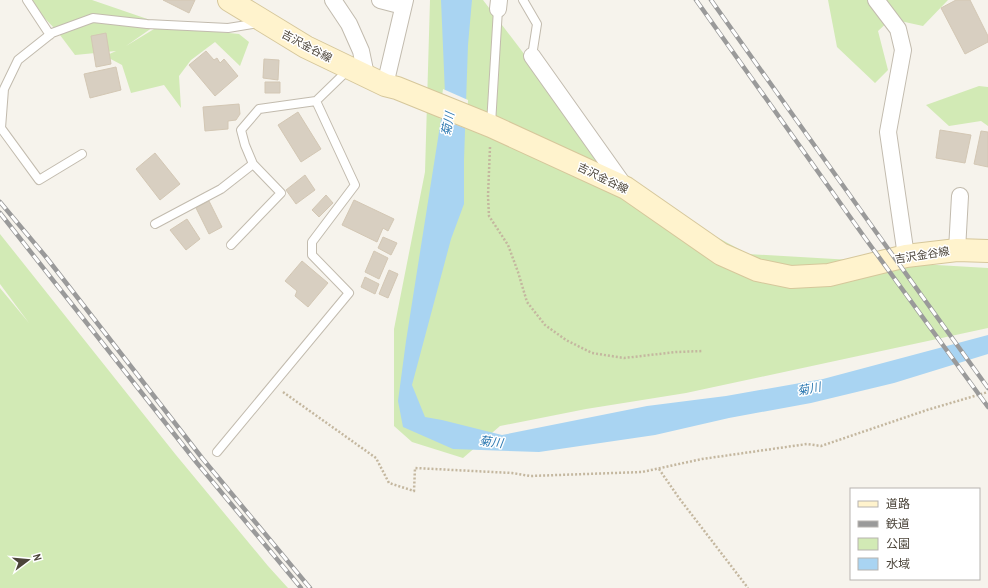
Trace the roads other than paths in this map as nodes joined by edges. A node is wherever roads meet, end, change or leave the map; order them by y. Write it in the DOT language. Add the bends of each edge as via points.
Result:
graph roads {
  1 [pos="27,0"];
  2 [pos="230,0"];
  3 [pos="333,0"];
  4 [pos="380,0"];
  5 [pos="523,0"];
  6 [pos="876,0"];
  7 [pos="404,3"];
  8 [pos="498,5"];
  9 [pos="266,22"];
  10 [pos="50,35"];
  11 [pos="532,56"];
  12 [pos="358,72"];
  13 [pos="391,86"];
  14 [pos="316,101"];
  15 [pos="489,126"];
  16 [pos="82,154"];
  17 [pos="253,164"];
  18 [pos="626,188"];
  19 [pos="960,196"];
  20 [pos="155,224"];
  21 [pos="231,245"];
  22 [pos="957,250"];
  23 [pos="988,251"];
  24 [pos="906,256"];
  25 [pos="217,452"];
  1 -- 10 [label="lane"];
  2 -- 9 [label="main road, 吉沢金谷線"];
  3 -- 12 [label="street" via="349,24 361,51"];
  4 -- 7 [label="street"];
  5 -- 11 [label="lane" via="537,24"];
  6 -- 24 [label="street" via="898,29 903,50 888,132"];
  7 -- 13 [label="street"];
  8 -- 15 [label="lane"];
  9 -- 10 [label="lane" via="228,28 147,24 94,18"];
  9 -- 12 [label="main road, 吉沢金谷線" via="306,47"];
  10 -- 16 [label="lane" via="18,60 4,89 1,128 39,180"];
  11 -- 18 [label="street"];
  12 -- 13 [label="main road, 吉沢金谷線"];
  12 -- 14 [label="lane"];
  13 -- 15 [label="main road, 吉沢金谷線"];
  14 -- 17 [label="lane" via="259,109 241,130"];
  14 -- 25 [label="lane" via="355,185 312,242 312,255 348,293"];
  15 -- 18 [label="main road, 吉沢金谷線"];
  17 -- 20 [label="lane" via="221,189"];
  17 -- 21 [label="lane" via="281,193"];
  18 -- 24 [label="main road, 吉沢金谷線" via="721,254 757,270 791,277 829,275"];
  19 -- 22 [label="street"];
  22 -- 23 [label="main road, 吉沢金谷線"];
  22 -- 24 [label="main road, 吉沢金谷線"];
}
